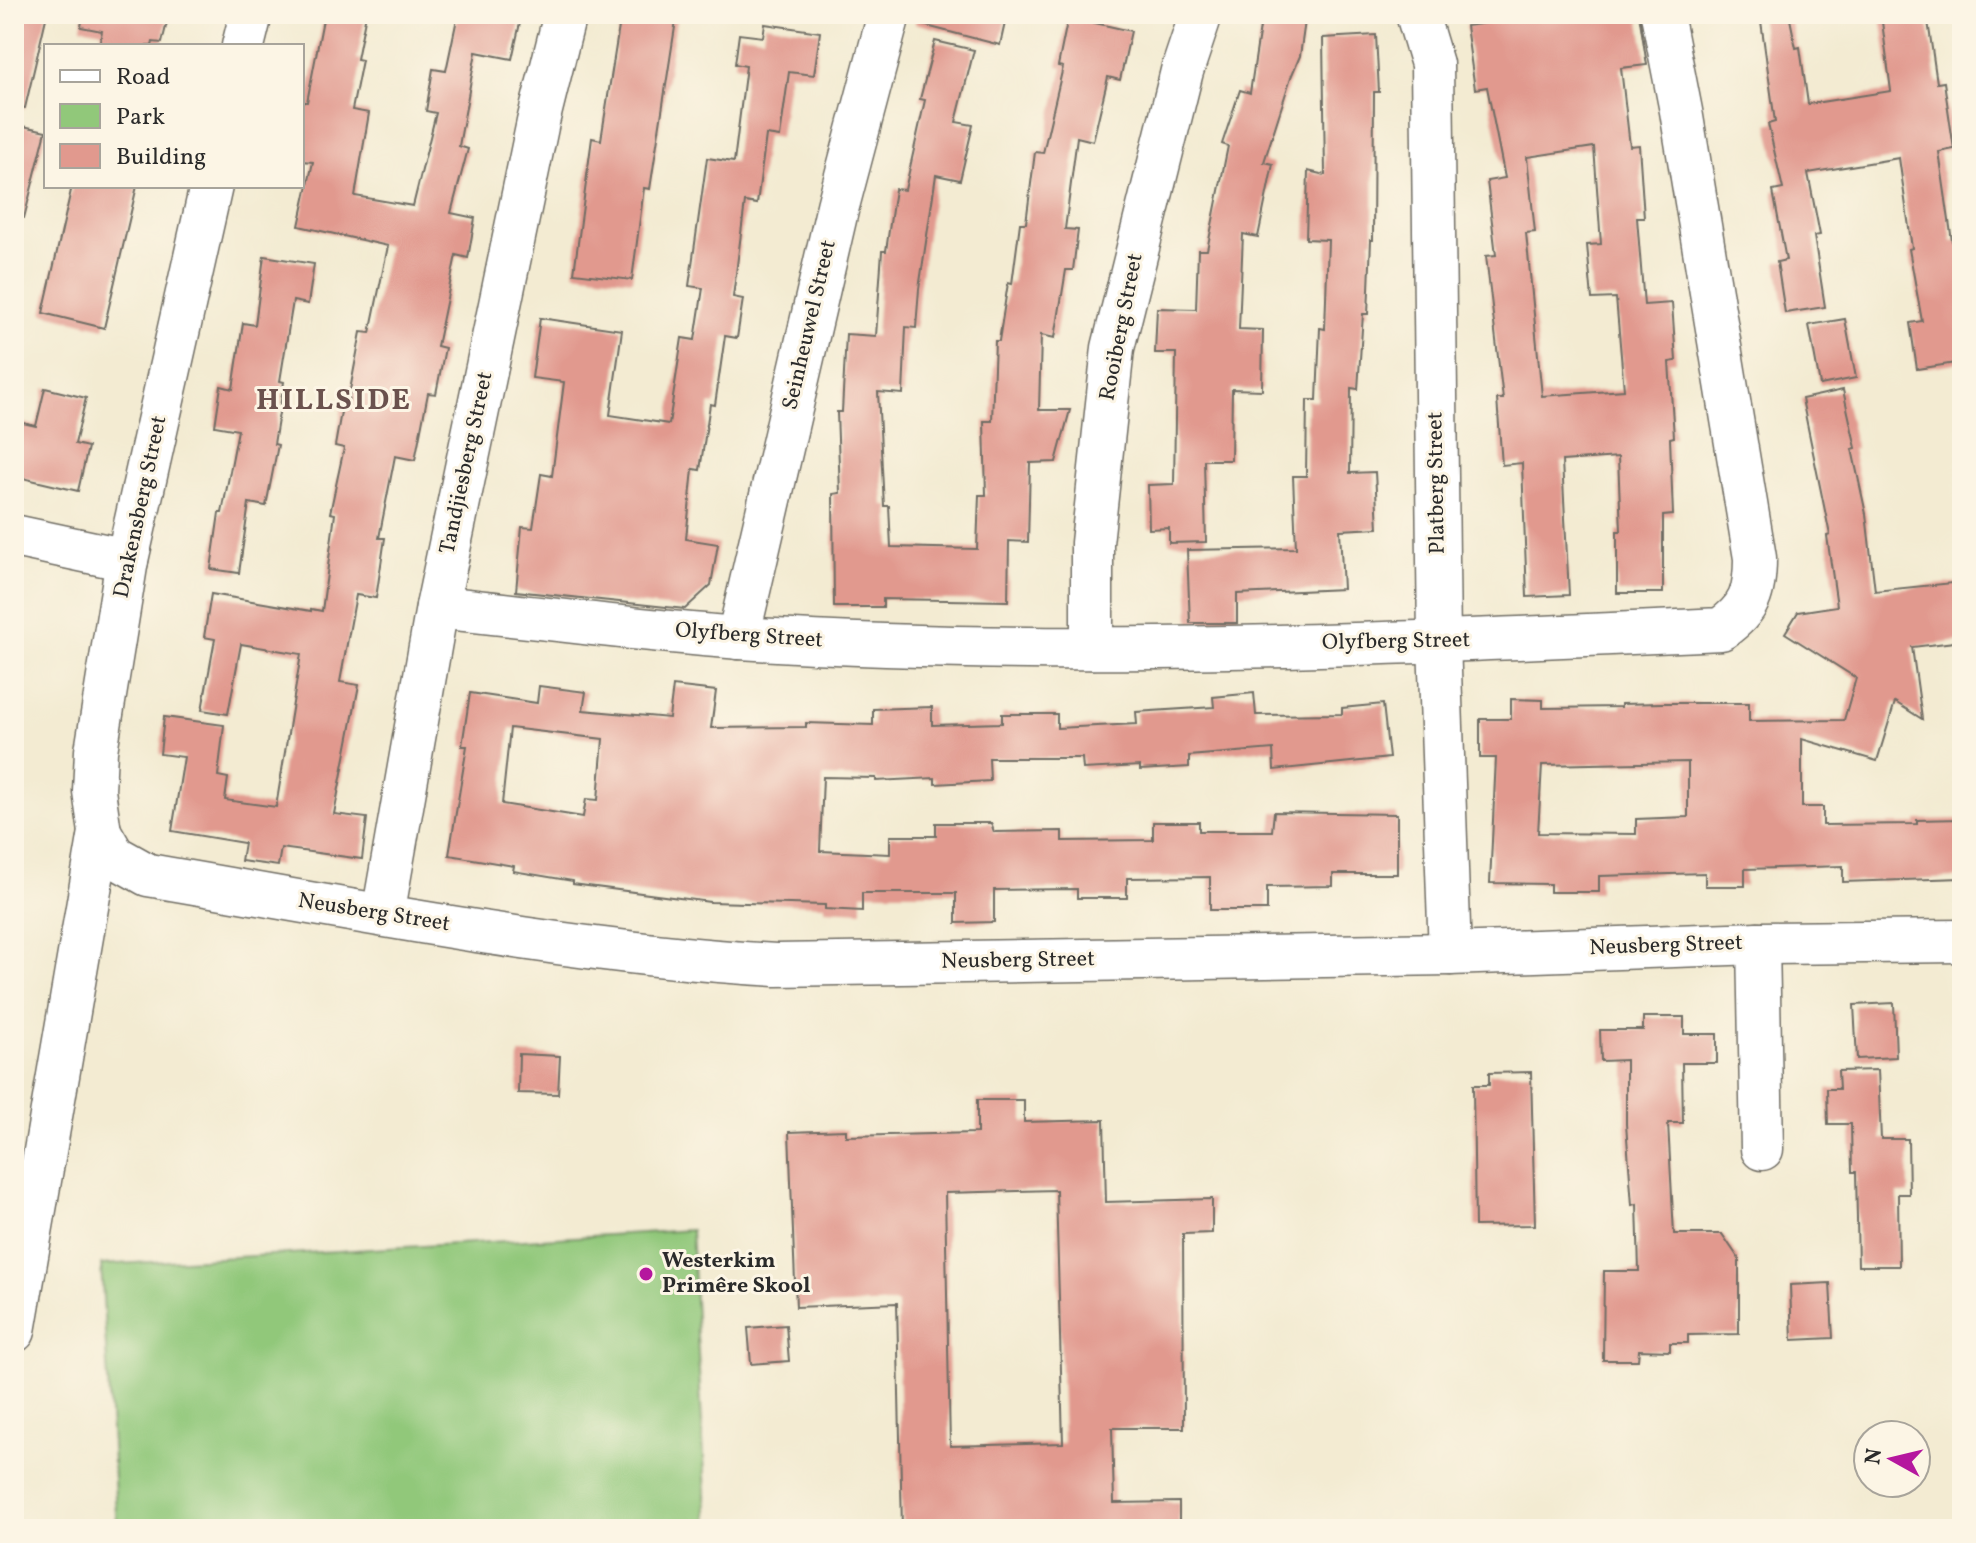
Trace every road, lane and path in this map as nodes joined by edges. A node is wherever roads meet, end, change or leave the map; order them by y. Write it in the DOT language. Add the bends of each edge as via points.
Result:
graph roads {
  1 [pos="251,14"];
  2 [pos="565,14"];
  3 [pos="889,14"];
  4 [pos="1201,14"];
  5 [pos="1417,14"];
  6 [pos="1662,14"];
  7 [pos="244,44"];
  8 [pos="211,188"];
  9 [pos="14,536"];
  10 [pos="127,560"];
  11 [pos="437,607"];
  12 [pos="738,638"];
  13 [pos="1439,642"];
  14 [pos="1092,648"];
  15 [pos="100,832"];
  16 [pos="383,915"];
  17 [pos="1962,941"];
  18 [pos="1758,943"];
  19 [pos="1450,954"];
  20 [pos="1762,1149"];
  21 [pos="14,1331"];
  1 -- 7 [label="street"];
  2 -- 11 [label="street, Tandjiesberg Street"];
  3 -- 12 [label="street, Seinheuwel Street" via="838,206"];
  4 -- 14 [label="street, Rooiberg Street" via="1113,348 1092,543"];
  5 -- 13 [label="street, Platberg Street" via="1432,64"];
  6 -- 13 [label="street, Olyfberg Street" via="1755,558 1749,599 1738,617 1721,629"];
  8 -- 10 [label="street, Drakensberg Street"];
  9 -- 10 [label="street"];
  10 -- 15 [label="street, Drakensberg Street" via="96,751"];
  11 -- 12 [label="street, Olyfberg Street"];
  11 -- 16 [label="street, Tandjiesberg Street"];
  12 -- 14 [label="street, Olyfberg Street"];
  13 -- 14 [label="street, Olyfberg Street"];
  13 -- 19 [label="street, Platberg Street"];
  15 -- 16 [label="street, Neusberg Street" via="114,856 148,875"];
  15 -- 21 [label="street"];
  16 -- 19 [label="street, Neusberg Street" via="681,960 776,965"];
  17 -- 18 [label="street, Neusberg Street"];
  18 -- 19 [label="street, Neusberg Street"];
  18 -- 20 [label="street"];
}
